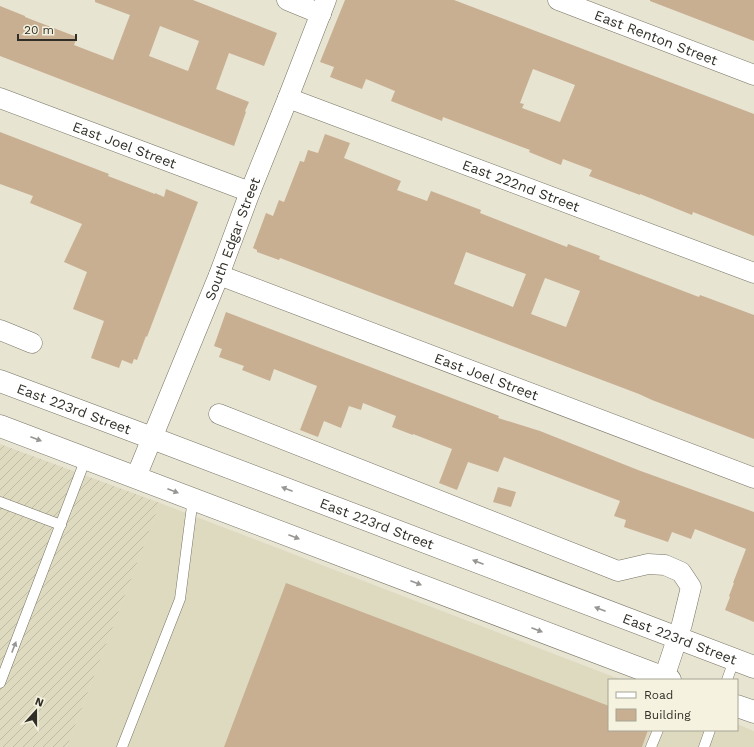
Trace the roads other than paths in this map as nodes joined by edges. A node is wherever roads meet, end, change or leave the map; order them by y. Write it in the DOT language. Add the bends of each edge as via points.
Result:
graph roads {
  1 [pos="287,0"];
  2 [pos="558,0"];
  3 [pos="324,7"];
  4 [pos="754,75"];
  5 [pos="0,98"];
  6 [pos="288,98"];
  7 [pos="250,192"];
  8 [pos="754,273"];
  9 [pos="219,275"];
  10 [pos="0,330"];
  11 [pos="32,343"];
  12 [pos="0,381"];
  13 [pos="219,414"];
  14 [pos="0,426"];
  15 [pos="152,438"];
  16 [pos="86,458"];
  17 [pos="136,477"];
  18 [pos="754,478"];
  19 [pos="193,498"];
  20 [pos="0,502"];
  21 [pos="60,525"];
  22 [pos="677,638"];
  23 [pos="734,660"];
  24 [pos="754,667"];
  25 [pos="667,679"];
  26 [pos="727,679"];
  27 [pos="0,683"];
  28 [pos="738,706"];
  29 [pos="754,712"];
  30 [pos="658,731"];
  31 [pos="710,731"];
  32 [pos="122,747"];
  33 [pos="651,747"];
  34 [pos="704,747"];
  1 -- 3 [label="street"];
  2 -- 4 [label="street, East Renton Street"];
  3 -- 6 [label="street, South Edgar Street"];
  5 -- 7 [label="street, East Joel Street"];
  6 -- 7 [label="street, South Edgar Street"];
  6 -- 8 [label="street, East 222nd Street"];
  7 -- 9 [label="street, South Edgar Street"];
  9 -- 15 [label="street, South Edgar Street"];
  9 -- 18 [label="street, East Joel Street"];
  10 -- 11 [label="street"];
  12 -- 15 [label="main road, East 223rd Street"];
  13 -- 22 [label="street" via="618,571 648,564 665,565 681,572 691,587"];
  14 -- 16 [label="main road, one-way"];
  15 -- 17 [label="street, South Edgar Street"];
  22 -- 15 [label="main road, East 223rd Street, one-way"];
  16 -- 17 [label="main road"];
  16 -- 21 [label="lane"];
  17 -- 19 [label="main road, one-way"];
  19 -- 25 [label="main road, one-way"];
  19 -- 32 [label="lane" via="180,599"];
  20 -- 21 [label="lane"];
  27 -- 21 [label="lane, one-way"];
  22 -- 23 [label="main road, East 223rd Street"];
  22 -- 25 [label="street"];
  23 -- 24 [label="main road, East 223rd Street"];
  23 -- 26 [label="lane"];
  28 -- 29 [label="main road"];
  30 -- 33 [label="lane"];
  31 -- 34 [label="lane"];
}
